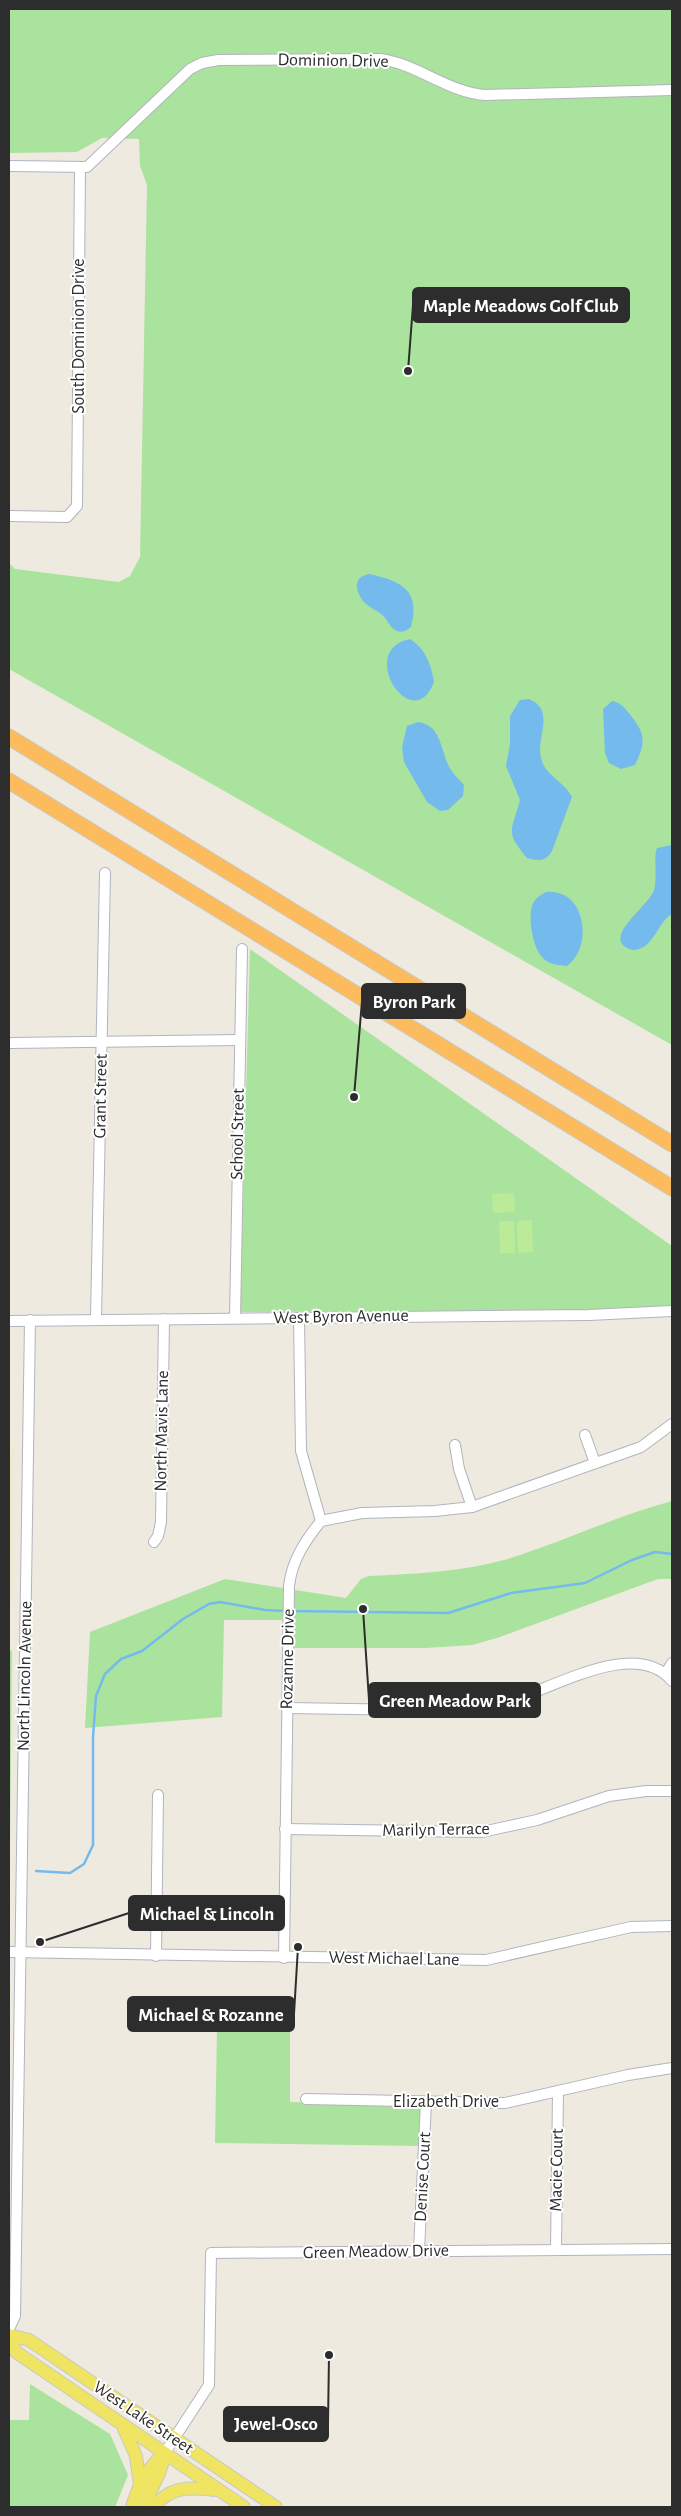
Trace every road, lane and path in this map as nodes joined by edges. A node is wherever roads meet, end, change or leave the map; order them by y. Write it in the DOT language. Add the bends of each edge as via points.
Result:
graph roads {
  1 [pos="672,90"];
  2 [pos="9,166"];
  3 [pos="84,167"];
  4 [pos="9,516"];
  5 [pos="9,737"];
  6 [pos="9,781"];
  7 [pos="106,873"];
  8 [pos="242,949"];
  9 [pos="240,1040"];
  10 [pos="103,1042"];
  11 [pos="9,1043"];
  12 [pos="672,1144"];
  13 [pos="672,1188"];
  14 [pos="672,1311"];
  15 [pos="96,1318"];
  16 [pos="235,1318"];
  17 [pos="299,1318"];
  18 [pos="164,1319"];
  19 [pos="30,1320"];
  20 [pos="9,1321"];
  21 [pos="672,1424"];
  22 [pos="585,1435"];
  23 [pos="455,1445"];
  24 [pos="595,1463"];
  25 [pos="472,1507"];
  26 [pos="321,1521"];
  27 [pos="154,1542"];
  28 [pos="672,1663"];
  29 [pos="669,1677"];
  30 [pos="288,1708"];
  31 [pos="672,1791"];
  32 [pos="158,1795"];
  33 [pos="285,1829"];
  34 [pos="672,1926"];
  35 [pos="9,1952"];
  36 [pos="22,1952"];
  37 [pos="156,1956"];
  38 [pos="284,1958"];
  39 [pos="672,2068"];
  40 [pos="558,2091"];
  41 [pos="306,2099"];
  42 [pos="426,2102"];
  43 [pos="672,2249"];
  44 [pos="556,2250"];
  45 [pos="419,2251"];
  46 [pos="9,2329"];
  47 [pos="9,2335"];
  48 [pos="9,2339"];
  49 [pos="123,2426"];
  50 [pos="173,2439"];
  51 [pos="164,2454"];
  52 [pos="140,2485"];
  53 [pos="219,2491"];
  54 [pos="132,2507"];
  55 [pos="144,2507"];
  56 [pos="154,2507"];
  57 [pos="244,2507"];
  58 [pos="276,2507"];
  1 -- 3 [label="street, Dominion Drive" via="485,95 456,90 396,61 218,60 190,69"];
  2 -- 3 [label="street"];
  3 -- 4 [label="street, South Dominion Drive" via="77,506 67,517"];
  5 -- 12 [label="highway"];
  6 -- 13 [label="highway"];
  7 -- 10 [label="street, Grant Street"];
  8 -- 9 [label="street, School Street"];
  9 -- 10 [label="street"];
  9 -- 16 [label="street, School Street"];
  10 -- 11 [label="street"];
  10 -- 15 [label="street, Grant Street"];
  14 -- 17 [label="street, West Byron Avenue"];
  15 -- 18 [label="street, West Byron Avenue"];
  15 -- 19 [label="street, West Byron Avenue"];
  16 -- 17 [label="street, West Byron Avenue"];
  16 -- 18 [label="street, West Byron Avenue"];
  17 -- 26 [label="street" via="301,1451"];
  18 -- 27 [label="street, North Mavis Lane" via="161,1522"];
  19 -- 20 [label="street, West Byron Avenue"];
  19 -- 36 [label="street, North Lincoln Avenue"];
  21 -- 24 [label="street" via="641,1446"];
  22 -- 24 [label="street"];
  23 -- 25 [label="street"];
  24 -- 25 [label="street"];
  25 -- 26 [label="street" via="362,1513"];
  26 -- 30 [label="street, Rozanne Drive" via="295,1560 291,1574"];
  28 -- 29 [label="street"];
  29 -- 30 [label="street" via="652,1665 617,1663 522,1698 474,1711"];
  30 -- 33 [label="street, Rozanne Drive"];
  31 -- 33 [label="street, Marilyn Terrace" via="639,1791 609,1796 537,1820 477,1832"];
  32 -- 37 [label="street"];
  33 -- 38 [label="street, Rozanne Drive"];
  34 -- 38 [label="street, West Michael Lane" via="630,1927 486,1960"];
  35 -- 36 [label="street, West Michael Lane"];
  36 -- 37 [label="street, West Michael Lane"];
  36 -- 46 [label="street, North Lincoln Avenue" via="15,2316"];
  37 -- 38 [label="street, West Michael Lane"];
  39 -- 40 [label="street, Elizabeth Drive"];
  40 -- 42 [label="street, Elizabeth Drive" via="505,2103"];
  40 -- 44 [label="street, Macie Court"];
  41 -- 42 [label="street, Elizabeth Drive"];
  42 -- 45 [label="street, Denise Court"];
  43 -- 44 [label="street, Green Meadow Drive"];
  44 -- 45 [label="street, Green Meadow Drive"];
  45 -- 50 [label="street, Green Meadow Drive" via="211,2253 210,2385"];
  47 -- 50 [label="main road, West Lake Street" via="29,2340"];
  48 -- 49 [label="main road, West Lake Street" via="16,2352"];
  49 -- 51 [label="main road, West Lake Street"];
  49 -- 52 [label="main road" via="136,2456"];
  50 -- 51 [label="street"];
  50 -- 58 [label="main road, West Lake Street"];
  51 -- 52 [label="main road" via="151,2465"];
  51 -- 53 [label="main road, West Lake Street"];
  51 -- 55 [label="main road" via="162,2470"];
  52 -- 54 [label="main road"];
  53 -- 56 [label="main road" via="181,2488 166,2495"];
  53 -- 57 [label="main road, West Lake Street"];
}
